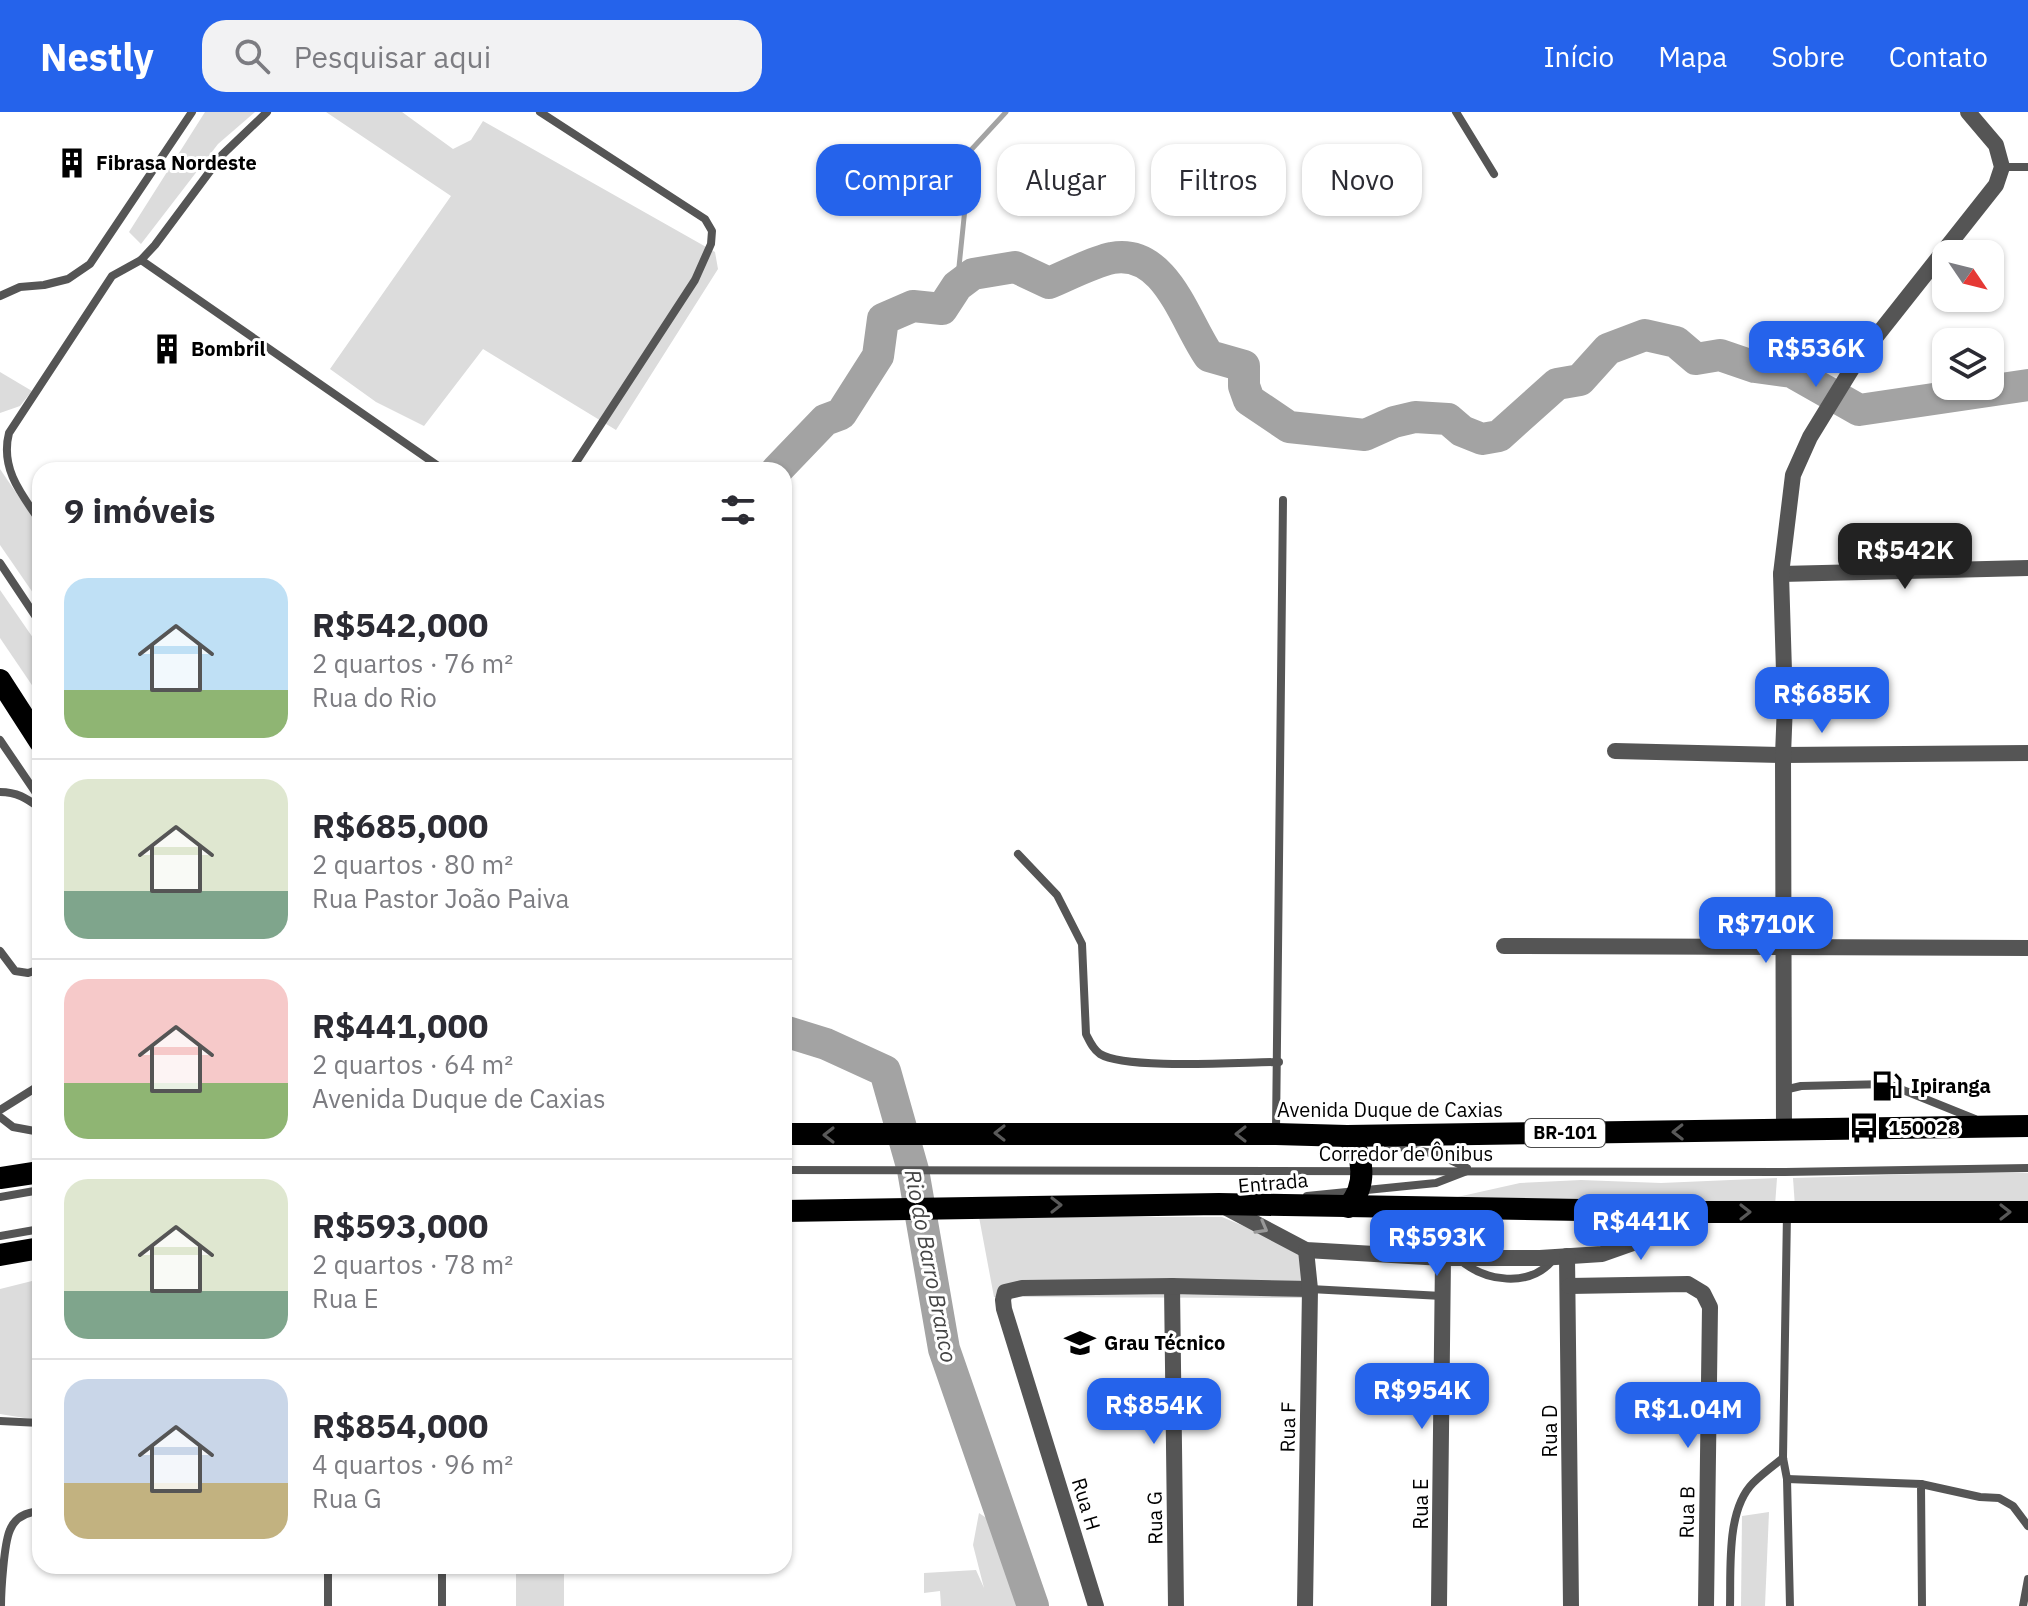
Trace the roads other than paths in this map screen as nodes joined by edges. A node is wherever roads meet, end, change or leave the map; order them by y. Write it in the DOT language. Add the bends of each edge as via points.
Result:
graph roads {
  1 [pos="192,112"];
  2 [pos="267,112"];
  3 [pos="540,112"];
  4 [pos="1456,112"];
  5 [pos="1968,112"];
  6 [pos="2002,167"];
  7 [pos="2028,167"];
  8 [pos="1494,174"];
  9 [pos="141,260"];
  10 [pos="0,296"];
  11 [pos="432,462"];
  12 [pos="576,462"];
  13 [pos="1283,500"];
  14 [pos="32,510"];
  15 [pos="0,563"];
  16 [pos="2028,568"];
  17 [pos="1781,574"];
  18 [pos="32,611"];
  19 [pos="4,688"];
  20 [pos="32,730"];
  21 [pos="0,740"];
  22 [pos="1615,751"];
  23 [pos="2028,753"];
  24 [pos="1783,755"];
  25 [pos="32,787"];
  26 [pos="0,792"];
  27 [pos="32,802"];
  28 [pos="1018,854"];
  29 [pos="1784,945"];
  30 [pos="1504,946"];
  31 [pos="2028,948"];
  32 [pos="0,951"];
  33 [pos="32,972"];
  34 [pos="1279,1062"];
  35 [pos="32,1090"];
  36 [pos="1784,1090"];
  37 [pos="0,1110"];
  38 [pos="0,1117"];
  39 [pos="2028,1126"];
  40 [pos="1995,1127"];
  41 [pos="1784,1130"];
  42 [pos="32,1131"];
  43 [pos="792,1134"];
  44 [pos="1276,1134"];
  45 [pos="1347,1136"];
  46 [pos="2028,1168"];
  47 [pos="792,1170"];
  48 [pos="1471,1170"];
  49 [pos="32,1173"];
  50 [pos="0,1178"];
  51 [pos="1356,1189"];
  52 [pos="32,1191"];
  53 [pos="0,1197"];
  54 [pos="1219,1204"];
  55 [pos="792,1211"];
  56 [pos="1699,1212"];
  57 [pos="1787,1212"];
  58 [pos="2028,1212"];
  59 [pos="32,1230"];
  60 [pos="0,1236"];
  61 [pos="32,1249"];
  62 [pos="1306,1250"];
  63 [pos="0,1255"];
  64 [pos="1562,1256"];
  65 [pos="1451,1258"];
  66 [pos="1172,1286"];
  67 [pos="1569,1286"];
  68 [pos="1310,1289"];
  69 [pos="1442,1296"];
  70 [pos="0,1421"];
  71 [pos="32,1423"];
  72 [pos="1783,1458"];
  73 [pos="1787,1479"];
  74 [pos="1921,1484"];
  75 [pos="32,1512"];
  76 [pos="2028,1526"];
  77 [pos="328,1574"];
  78 [pos="442,1574"];
  79 [pos="2028,1579"];
  80 [pos="1,1606"];
  81 [pos="328,1606"];
  82 [pos="442,1606"];
  83 [pos="1096,1606"];
  84 [pos="1176,1606"];
  85 [pos="1305,1606"];
  86 [pos="1439,1606"];
  87 [pos="1571,1606"];
  88 [pos="1706,1606"];
  89 [pos="1730,1606"];
  90 [pos="1790,1606"];
  91 [pos="1922,1606"];
  92 [pos="2023,1606"];
  1 -- 10 [label="lane" via="90,264 68,279"];
  2 -- 9 [label="lane" via="222,155"];
  3 -- 12 [label="lane" via="705,219 712,231 695,280"];
  4 -- 8 [label="lane"];
  5 -- 6 [label="street" via="1996,145"];
  6 -- 7 [label="lane"];
  6 -- 17 [label="street" via="1996,185 1856,362 1810,437 1793,475"];
  9 -- 11 [label="lane"];
  9 -- 14 [label="lane" via="112,276 9,433 4,461"];
  13 -- 34 [label="lane"];
  15 -- 18 [label="lane"];
  16 -- 17 [label="street"];
  17 -- 24 [label="street"];
  19 -- 20 [label="highway"];
  21 -- 25 [label="lane"];
  22 -- 24 [label="street"];
  23 -- 24 [label="street"];
  24 -- 29 [label="street"];
  26 -- 27 [label="lane" via="14,792"];
  28 -- 34 [label="lane" via="1057,895 1082,944 1086,1034 1101,1055 1135,1063"];
  29 -- 30 [label="street"];
  29 -- 31 [label="street"];
  29 -- 36 [label="street"];
  32 -- 33 [label="lane" via="15,971"];
  34 -- 44 [label="lane"];
  35 -- 37 [label="lane"];
  36 -- 40 [label="lane" via="1888,1084"];
  36 -- 41 [label="street"];
  38 -- 42 [label="lane" via="13,1127"];
  39 -- 40 [label="highway, Avenida Duque de Caxias / BR-101"];
  40 -- 41 [label="highway, Avenida Duque de Caxias / BR-101"];
  41 -- 45 [label="highway, Avenida Duque de Caxias / BR-101, one-way"];
  44 -- 43 [label="highway, Avenida Duque de Caxias / BR-101, one-way"];
  44 -- 45 [label="highway, Avenida Duque de Caxias / BR-101"];
  45 -- 48 [label="lane" via="1437,1154"];
  45 -- 51 [label="highway" via="1360,1154"];
  46 -- 48 [label="lane, Corredor de Ônibus"];
  47 -- 51 [label="lane, Corredor de Ônibus"];
  48 -- 51 [label="lane, Corredor de Ônibus"];
  48 -- 51 [label="lane" via="1436,1183"];
  49 -- 50 [label="highway"];
  51 -- 54 [label="highway"];
  51 -- 56 [label="highway"];
  52 -- 53 [label="lane"];
  55 -- 54 [label="highway, one-way"];
  54 -- 62 [label="street, one-way"];
  56 -- 57 [label="highway, one-way"];
  56 -- 64 [label="street" via="1602,1254"];
  57 -- 58 [label="highway, one-way"];
  57 -- 72 [label="lane"];
  59 -- 60 [label="lane"];
  61 -- 63 [label="highway"];
  62 -- 65 [label="street"];
  62 -- 68 [label="street, Rua F"];
  64 -- 65 [label="street"];
  64 -- 67 [label="street, Rua D"];
  65 -- 69 [label="street, Rua E"];
  66 -- 68 [label="street"];
  66 -- 83 [label="street, Rua H" via="1022,1288 1005,1292 1003,1300"];
  66 -- 84 [label="street, Rua G"];
  67 -- 87 [label="street, Rua D"];
  67 -- 88 [label="street, Rua B" via="1688,1284 1703,1293 1710,1307"];
  68 -- 69 [label="lane"];
  68 -- 85 [label="street, Rua F"];
  69 -- 86 [label="street, Rua E"];
  70 -- 71 [label="lane"];
  72 -- 73 [label="lane"];
  72 -- 89 [label="lane" via="1751,1484 1736,1509"];
  73 -- 74 [label="lane"];
  73 -- 90 [label="lane"];
  74 -- 76 [label="lane" via="1999,1498"];
  74 -- 91 [label="lane"];
  75 -- 80 [label="lane" via="9,1530"];
  77 -- 81 [label="lane"];
  78 -- 82 [label="lane"];
  79 -- 92 [label="lane"];
}
